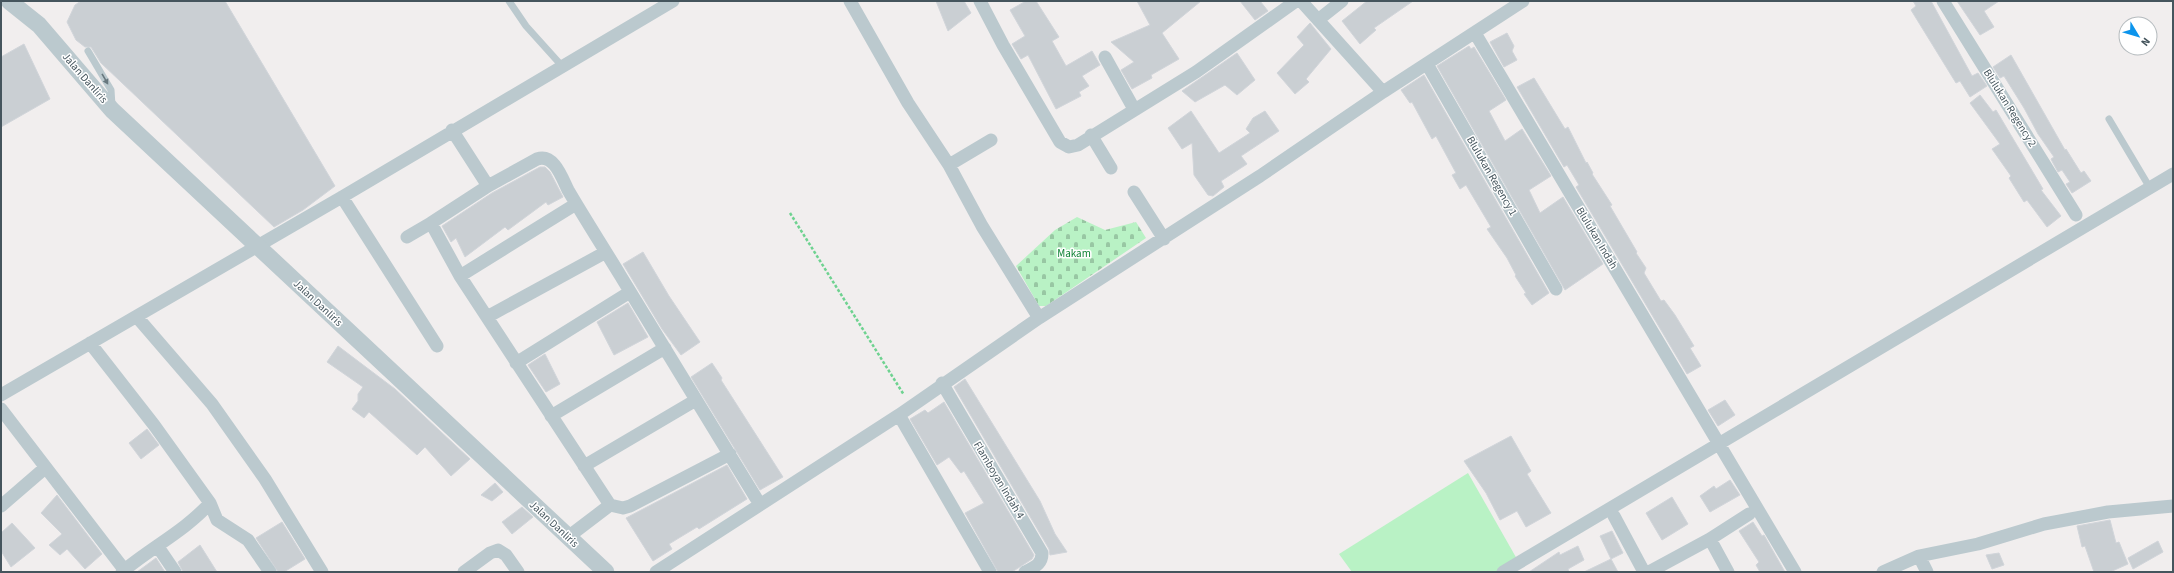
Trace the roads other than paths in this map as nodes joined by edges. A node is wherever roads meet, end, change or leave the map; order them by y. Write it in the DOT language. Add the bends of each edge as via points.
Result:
graph roads {
  1 [pos="9,1"];
  2 [pos="29,1"];
  3 [pos="509,1"];
  4 [pos="673,1"];
  5 [pos="850,1"];
  6 [pos="980,1"];
  7 [pos="1296,1"];
  8 [pos="1301,1"];
  9 [pos="1342,1"];
  10 [pos="1523,1"];
  11 [pos="1943,1"];
  12 [pos="1318,20"];
  13 [pos="39,25"];
  14 [pos="1475,33"];
  15 [pos="88,50"];
  16 [pos="1105,57"];
  17 [pos="1427,64"];
  18 [pos="562,66"];
  19 [pos="1383,92"];
  20 [pos="1134,109"];
  21 [pos="112,110"];
  22 [pos="2109,119"];
  23 [pos="452,130"];
  24 [pos="1092,135"];
  25 [pos="991,140"];
  26 [pos="949,165"];
  27 [pos="1111,168"];
  28 [pos="2173,174"];
  29 [pos="488,186"];
  30 [pos="2150,188"];
  31 [pos="1134,192"];
  32 [pos="342,197"];
  33 [pos="576,204"];
  34 [pos="2076,215"];
  35 [pos="431,223"];
  36 [pos="408,237"];
  37 [pos="1164,239"];
  38 [pos="257,246"];
  39 [pos="606,252"];
  40 [pos="460,276"];
  41 [pos="1556,289"];
  42 [pos="630,292"];
  43 [pos="137,317"];
  44 [pos="487,317"];
  45 [pos="1039,318"];
  46 [pos="90,343"];
  47 [pos="437,346"];
  48 [pos="665,348"];
  49 [pos="516,362"];
  50 [pos="942,384"];
  51 [pos="1,395"];
  52 [pos="696,400"];
  53 [pos="1,409"];
  54 [pos="899,415"];
  55 [pos="551,416"];
  56 [pos="1719,443"];
  57 [pos="730,454"];
  58 [pos="584,466"];
  59 [pos="45,468"];
  60 [pos="756,498"];
  61 [pos="210,502"];
  62 [pos="610,505"];
  63 [pos="1,506"];
  64 [pos="2173,506"];
  65 [pos="1749,514"];
  66 [pos="1614,516"];
  67 [pos="568,537"];
  68 [pos="1710,539"];
  69 [pos="158,547"];
  70 [pos="1919,556"];
  71 [pos="124,571"];
  72 [pos="175,572"];
  73 [pos="270,572"];
  74 [pos="322,572"];
  75 [pos="464,572"];
  76 [pos="518,572"];
  77 [pos="606,572"];
  78 [pos="656,572"];
  79 [pos="990,572"];
  80 [pos="1025,572"];
  81 [pos="1503,572"];
  82 [pos="1644,572"];
  83 [pos="1649,572"];
  84 [pos="1728,572"];
  85 [pos="1795,572"];
  86 [pos="1883,572"];
  87 [pos="1927,572"];
  1 -- 13 [label="street, Jalan Danliris"];
  2 -- 13 [label="street, Jalan Danliris"];
  3 -- 18 [label="lane" via="526,26"];
  4 -- 18 [label="street"];
  5 -- 26 [label="street" via="908,103"];
  6 -- 24 [label="street" via="1060,142 1072,147"];
  7 -- 20 [label="street" via="1196,72"];
  8 -- 12 [label="street"];
  9 -- 12 [label="street"];
  10 -- 14 [label="street"];
  11 -- 34 [label="street, Blulukan Regency 2"];
  12 -- 19 [label="street"];
  13 -- 21 [label="street, Jalan Danliris"];
  14 -- 17 [label="street"];
  14 -- 56 [label="street, Blulukan Indah"];
  15 -- 21 [label="lane, one-way" via="111,90"];
  16 -- 20 [label="street"];
  17 -- 19 [label="street"];
  17 -- 41 [label="street, Blulukan Regency 1"];
  18 -- 23 [label="street"];
  19 -- 37 [label="street"];
  20 -- 24 [label="street"];
  21 -- 38 [label="street, Jalan Danliris"];
  22 -- 30 [label="lane"];
  23 -- 29 [label="street"];
  23 -- 32 [label="street"];
  24 -- 27 [label="street"];
  25 -- 26 [label="street"];
  26 -- 45 [label="street" via="982,226"];
  28 -- 30 [label="street"];
  29 -- 33 [label="street" via="537,159 546,158 555,165"];
  29 -- 35 [label="street"];
  30 -- 56 [label="street"];
  31 -- 37 [label="street"];
  32 -- 38 [label="street"];
  32 -- 47 [label="street"];
  33 -- 39 [label="street"];
  33 -- 40 [label="street"];
  35 -- 36 [label="street"];
  35 -- 40 [label="street"];
  37 -- 45 [label="street"];
  38 -- 43 [label="street"];
  38 -- 67 [label="street, Jalan Danliris"];
  39 -- 42 [label="street"];
  39 -- 44 [label="street"];
  40 -- 44 [label="street"];
  42 -- 48 [label="street"];
  42 -- 49 [label="street"];
  43 -- 46 [label="street"];
  43 -- 74 [label="street" via="212,404 265,479"];
  44 -- 49 [label="street"];
  45 -- 50 [label="street"];
  46 -- 51 [label="street"];
  46 -- 61 [label="street"];
  48 -- 52 [label="street"];
  48 -- 55 [label="street"];
  49 -- 55 [label="street"];
  50 -- 54 [label="street"];
  50 -- 80 [label="street, Flamboyan Indah 4" via="1042,553 1042,560 1038,565"];
  52 -- 57 [label="street"];
  52 -- 58 [label="street"];
  53 -- 59 [label="street"];
  54 -- 78 [label="street"];
  54 -- 79 [label="street"];
  55 -- 58 [label="street"];
  56 -- 81 [label="street"];
  56 -- 85 [label="street, Blulukan Indah"];
  57 -- 60 [label="street"];
  57 -- 62 [label="street" via="630,506 623,508"];
  58 -- 62 [label="street"];
  59 -- 63 [label="street"];
  59 -- 71 [label="street"];
  61 -- 69 [label="street" via="201,513"];
  61 -- 73 [label="street" via="217,520 248,540"];
  62 -- 67 [label="street"];
  64 -- 70 [label="street" via="2076,517 1978,544"];
  65 -- 68 [label="street"];
  66 -- 82 [label="street"];
  67 -- 77 [label="street, Jalan Danliris"];
  68 -- 83 [label="street"];
  68 -- 84 [label="street"];
  69 -- 71 [label="street"];
  69 -- 72 [label="street"];
  70 -- 86 [label="street"];
  70 -- 87 [label="street"];
  75 -- 76 [label="street" via="498,550 506,555"];
}
